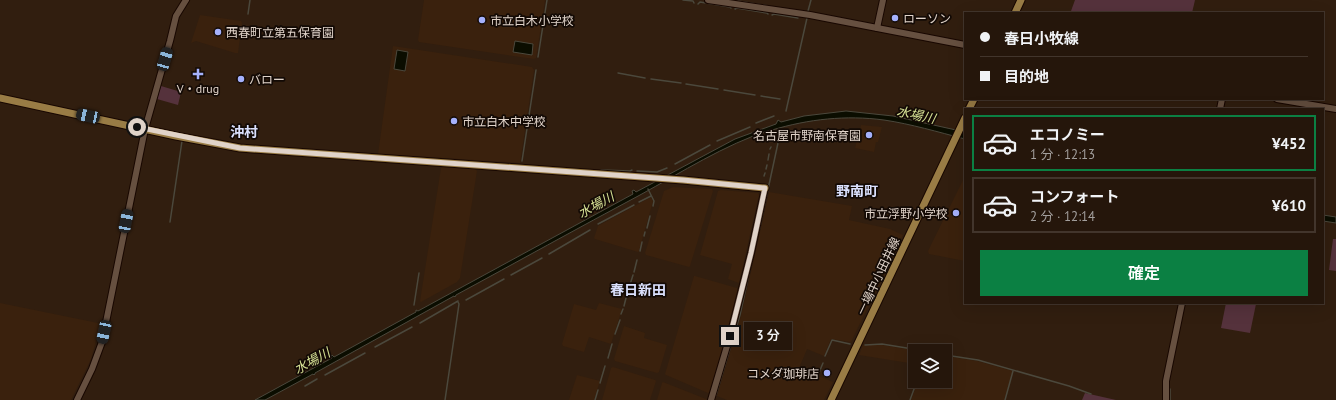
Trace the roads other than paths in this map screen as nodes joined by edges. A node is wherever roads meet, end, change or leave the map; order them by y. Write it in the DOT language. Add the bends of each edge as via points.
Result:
graph roads {
  1 [pos="186,0"];
  2 [pos="708,0"];
  3 [pos="883,0"];
  4 [pos="1021,0"];
  5 [pos="1015,12"];
  6 [pos="877,28"];
  7 [pos="964,44"];
  8 [pos="0,98"];
  9 [pos="1283,100"];
  10 [pos="1336,109"];
  11 [pos="964,120"];
  12 [pos="145,129"];
  13 [pos="765,188"];
  14 [pos="1182,304"];
  15 [pos="77,400"];
  16 [pos="711,400"];
  17 [pos="831,400"];
  18 [pos="1166,400"];
  1 -- 12 [label="street" via="176,16"];
  2 -- 6 [label="street"];
  3 -- 6 [label="street"];
  4 -- 5 [label="main road"];
  6 -- 7 [label="street"];
  8 -- 12 [label="main road"];
  9 -- 10 [label="street"];
  11 -- 17 [label="main road, 一場中小田井線"];
  12 -- 13 [label="main road" via="240,148"];
  12 -- 15 [label="street" via="102,342"];
  13 -- 16 [label="street" via="730,336"];
  14 -- 18 [label="street" via="1166,381"];
}
